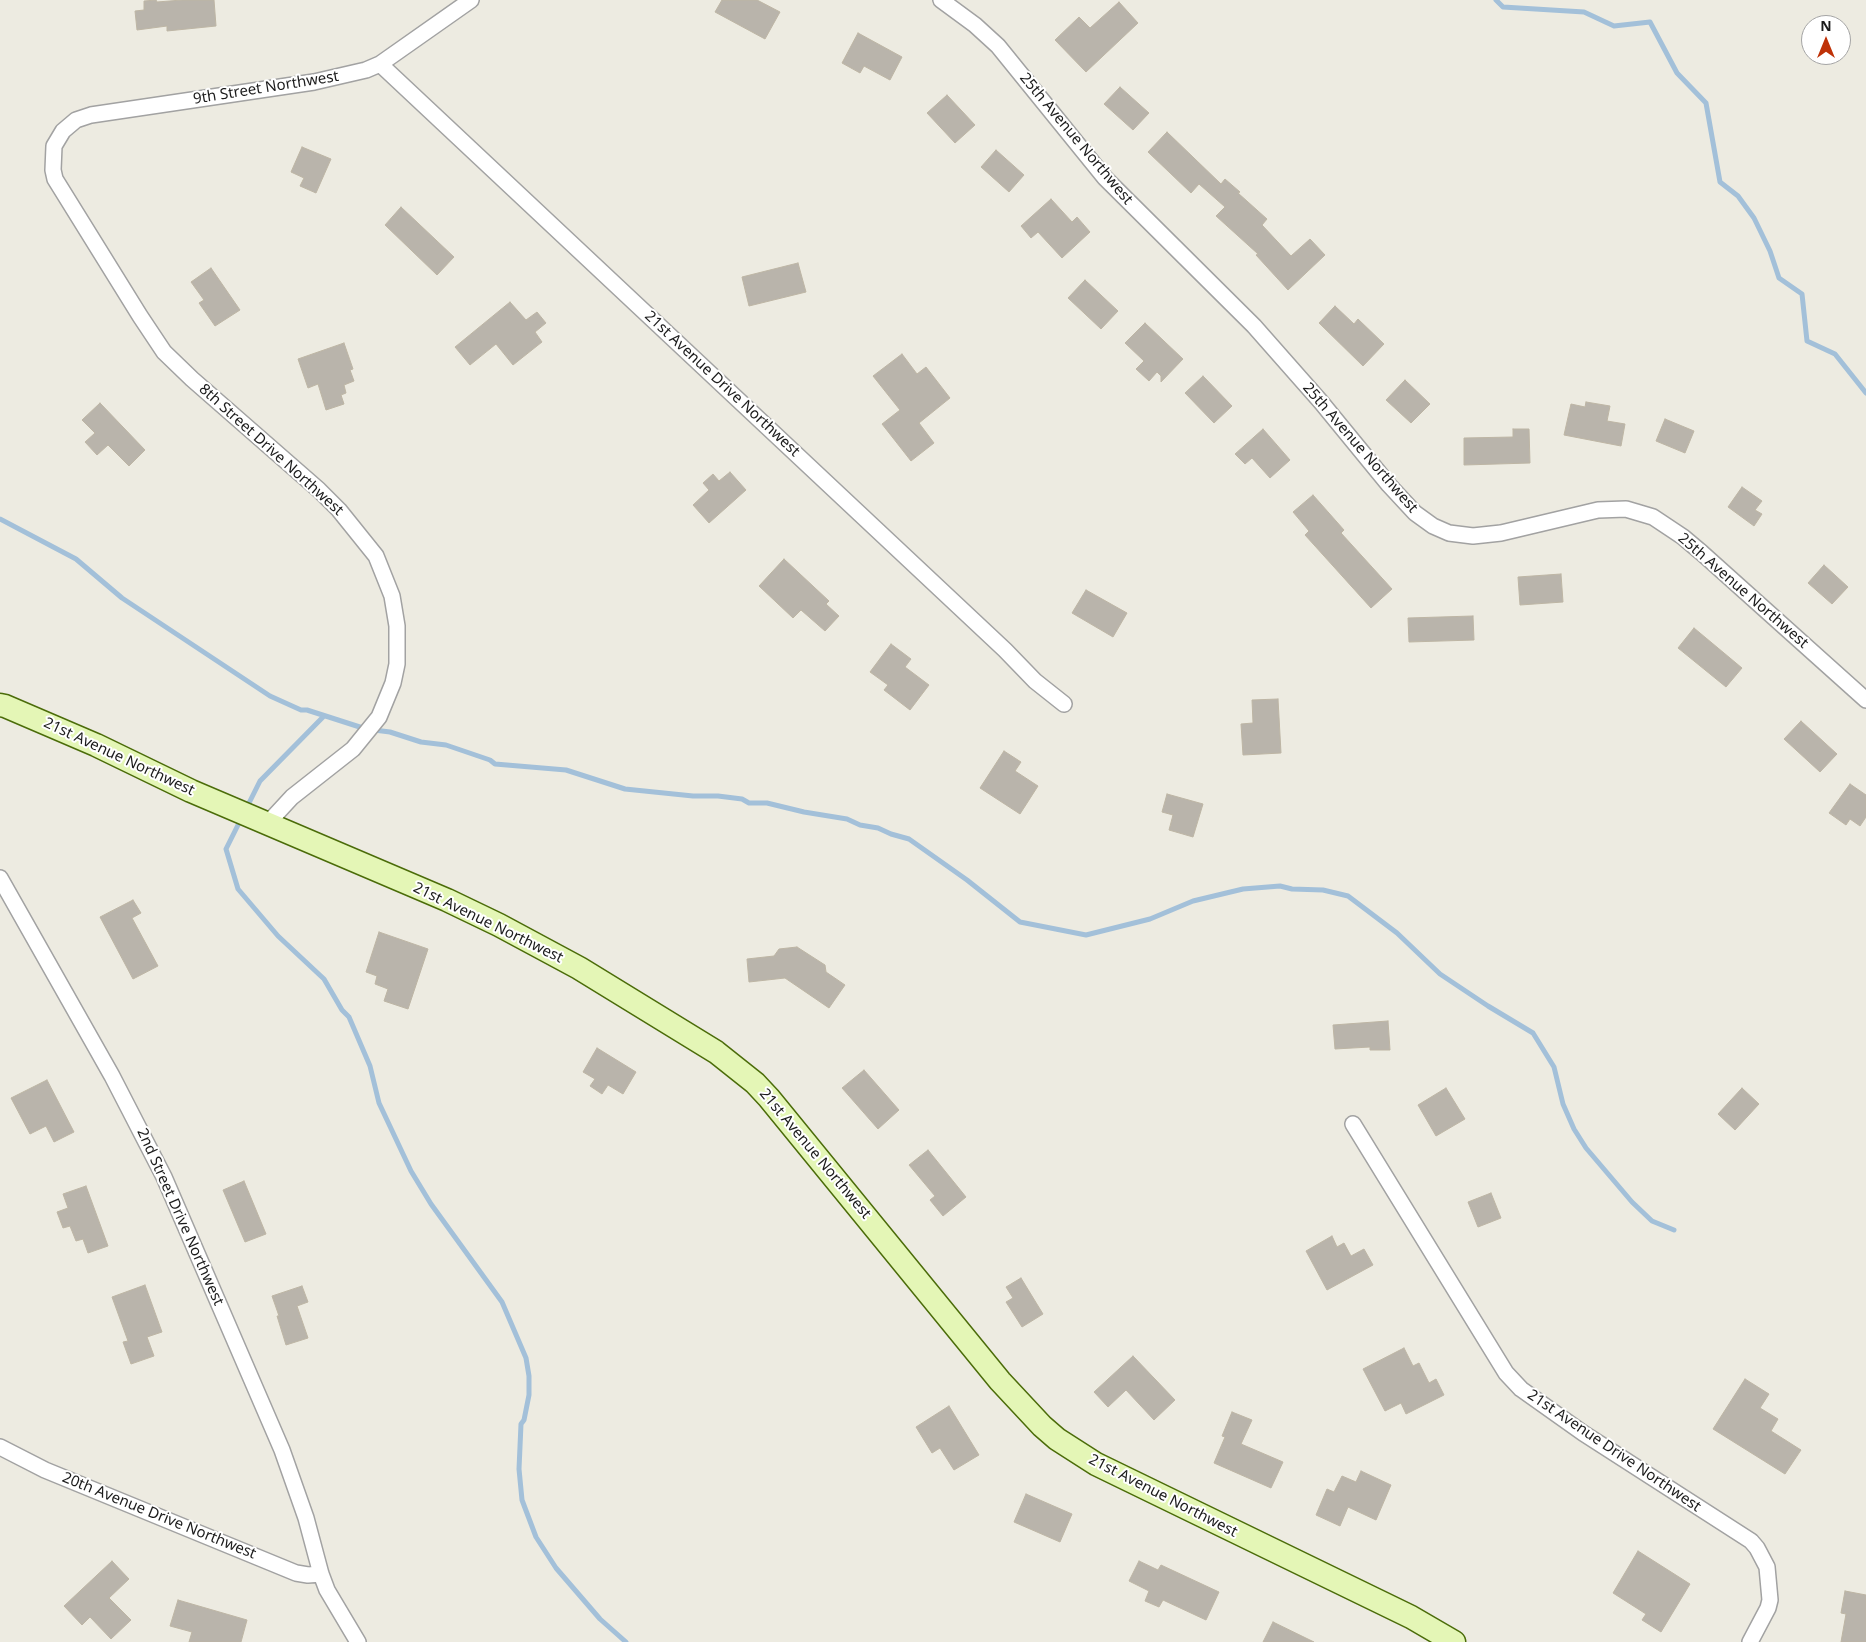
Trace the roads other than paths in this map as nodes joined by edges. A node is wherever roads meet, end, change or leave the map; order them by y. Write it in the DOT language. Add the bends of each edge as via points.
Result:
graph roads {
  1 [pos="472,0"];
  2 [pos="941,0"];
  3 [pos="380,64"];
  4 [pos="54,146"];
  5 [pos="1866,700"];
  6 [pos="1064,704"];
  7 [pos="0,705"];
  8 [pos="267,824"];
  9 [pos="0,878"];
  10 [pos="1353,1124"];
  11 [pos="0,1447"];
  12 [pos="321,1574"];
  13 [pos="358,1642"];
  14 [pos="1454,1642"];
  15 [pos="1750,1642"];
  1 -- 3 [label="street, 9th Street Northwest"];
  2 -- 5 [label="street, 25th Avenue Northwest" via="998,46 1105,178 1254,326 1415,513 1449,533 1473,536 1501,533 1598,510 1626,509 1653,518 1702,553"];
  3 -- 4 [label="street, 9th Street Northwest" via="346,76 314,82 92,115 76,120 62,131"];
  3 -- 6 [label="street, 21st Avenue Drive Northwest" via="1035,681"];
  4 -- 8 [label="street, 8th Street Drive Northwest" via="55,179 164,352 339,510 376,556 392,596 397,626 397,664 379,717 353,749 292,797"];
  7 -- 8 [label="street, 21st Avenue Northwest" via="96,745"];
  8 -- 14 [label="street, 21st Avenue Northwest" via="499,925 579,968 716,1052 769,1098 1000,1381 1058,1439 1104,1469 1411,1617"];
  9 -- 12 [label="street, 2nd Street Drive Northwest" via="112,1076 164,1177 282,1450"];
  10 -- 15 [label="street, 21st Avenue Drive Northwest" via="1506,1373 1521,1389 1757,1548 1767,1567 1770,1600"];
  11 -- 12 [label="street, 20th Avenue Drive Northwest" via="45,1470 296,1572"];
  12 -- 13 [label="street, 2nd Street Drive Northwest"];
}
